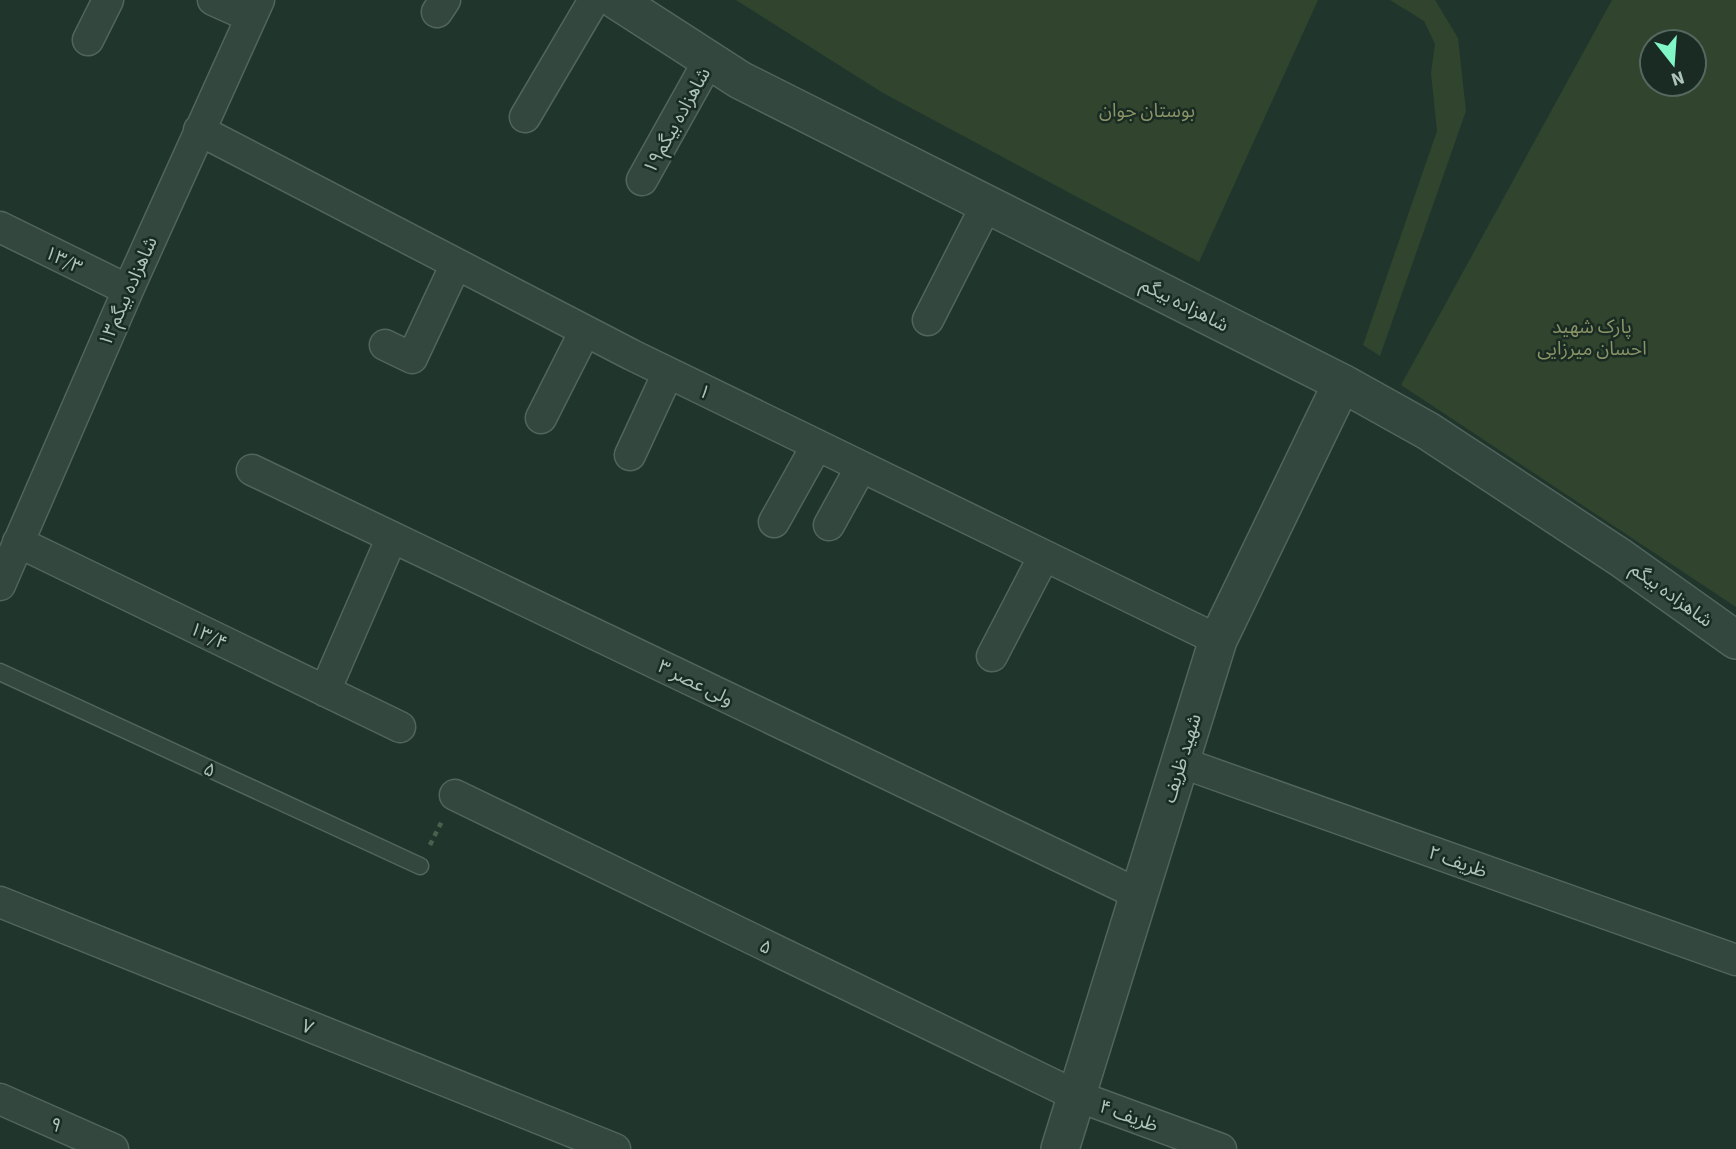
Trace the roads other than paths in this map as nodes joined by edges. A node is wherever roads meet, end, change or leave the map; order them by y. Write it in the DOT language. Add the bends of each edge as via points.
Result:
graph roads {
  1 [pos="108,0"];
  2 [pos="213,0"];
  3 [pos="594,0"];
  4 [pos="616,0"];
  5 [pos="255,9"];
  6 [pos="88,40"];
  7 [pos="709,60"];
  8 [pos="525,117"];
  9 [pos="199,130"];
  10 [pos="642,180"];
  11 [pos="986,204"];
  12 [pos="0,227"];
  13 [pos="456,264"];
  14 [pos="128,290"];
  15 [pos="928,320"];
  16 [pos="585,331"];
  17 [pos="385,345"];
  18 [pos="668,373"];
  19 [pos="1342,383"];
  20 [pos="541,418"];
  21 [pos="817,445"];
  22 [pos="630,455"];
  23 [pos="861,467"];
  24 [pos="252,470"];
  25 [pos="774,522"];
  26 [pos="829,525"];
  27 [pos="392,537"];
  28 [pos="1044,556"];
  29 [pos="7,564"];
  30 [pos="1218,640"];
  31 [pos="1736,640"];
  32 [pos="992,656"];
  33 [pos="0,672"];
  34 [pos="325,691"];
  35 [pos="400,727"];
  36 [pos="1180,762"];
  37 [pos="455,796"];
  38 [pos="420,866"];
  39 [pos="1140,895"];
  40 [pos="0,902"];
  41 [pos="1736,960"];
  42 [pos="1077,1096"];
  43 [pos="0,1099"];
  44 [pos="113,1149"];
  45 [pos="615,1149"];
  46 [pos="1060,1149"];
  47 [pos="1221,1149"];
  1 -- 6 [label="street"];
  2 -- 5 [label="street"];
  3 -- 8 [label="street"];
  4 -- 7 [label="street, شاهزاده بیگم"];
  5 -- 9 [label="street, شاهزاده بیگم۱۳"];
  7 -- 10 [label="street, شاهزاده بیگم۱۹"];
  7 -- 11 [label="street, شاهزاده بیگم"];
  9 -- 13 [label="street, ۱"];
  9 -- 14 [label="street, شاهزاده بیگم۱۳"];
  11 -- 15 [label="street"];
  11 -- 19 [label="street, شاهزاده بیگم"];
  12 -- 14 [label="street, ۱۳/۳"];
  13 -- 16 [label="street, ۱"];
  13 -- 17 [label="street" via="412,358"];
  14 -- 29 [label="street, شاهزاده بیگم۱۳"];
  16 -- 18 [label="street, ۱"];
  16 -- 20 [label="street"];
  18 -- 21 [label="street, ۱"];
  18 -- 22 [label="street"];
  19 -- 30 [label="street, شهید ظریف"];
  19 -- 31 [label="street, شاهزاده بیگم" via="1428,431"];
  21 -- 23 [label="street, ۱"];
  21 -- 25 [label="street"];
  23 -- 26 [label="street"];
  23 -- 28 [label="street, ۱"];
  24 -- 27 [label="street, ولی عصر ۳"];
  27 -- 34 [label="street"];
  27 -- 39 [label="street, ولی عصر ۳"];
  28 -- 30 [label="street, ۱"];
  28 -- 32 [label="street"];
  29 -- 34 [label="street, ۱۳/۴"];
  30 -- 36 [label="street, شهید ظریف"];
  33 -- 38 [label="lane, ۵"];
  34 -- 35 [label="street, ۱۳/۴"];
  36 -- 39 [label="street, شهید ظریف"];
  36 -- 41 [label="street, ظریف ۲"];
  37 -- 42 [label="street, ۵"];
  39 -- 42 [label="street, شهید ظریف"];
  40 -- 45 [label="street, ۷"];
  42 -- 46 [label="street, شهید ظریف"];
  42 -- 47 [label="street, ظریف ۴"];
  43 -- 44 [label="street, ۹"];
}
